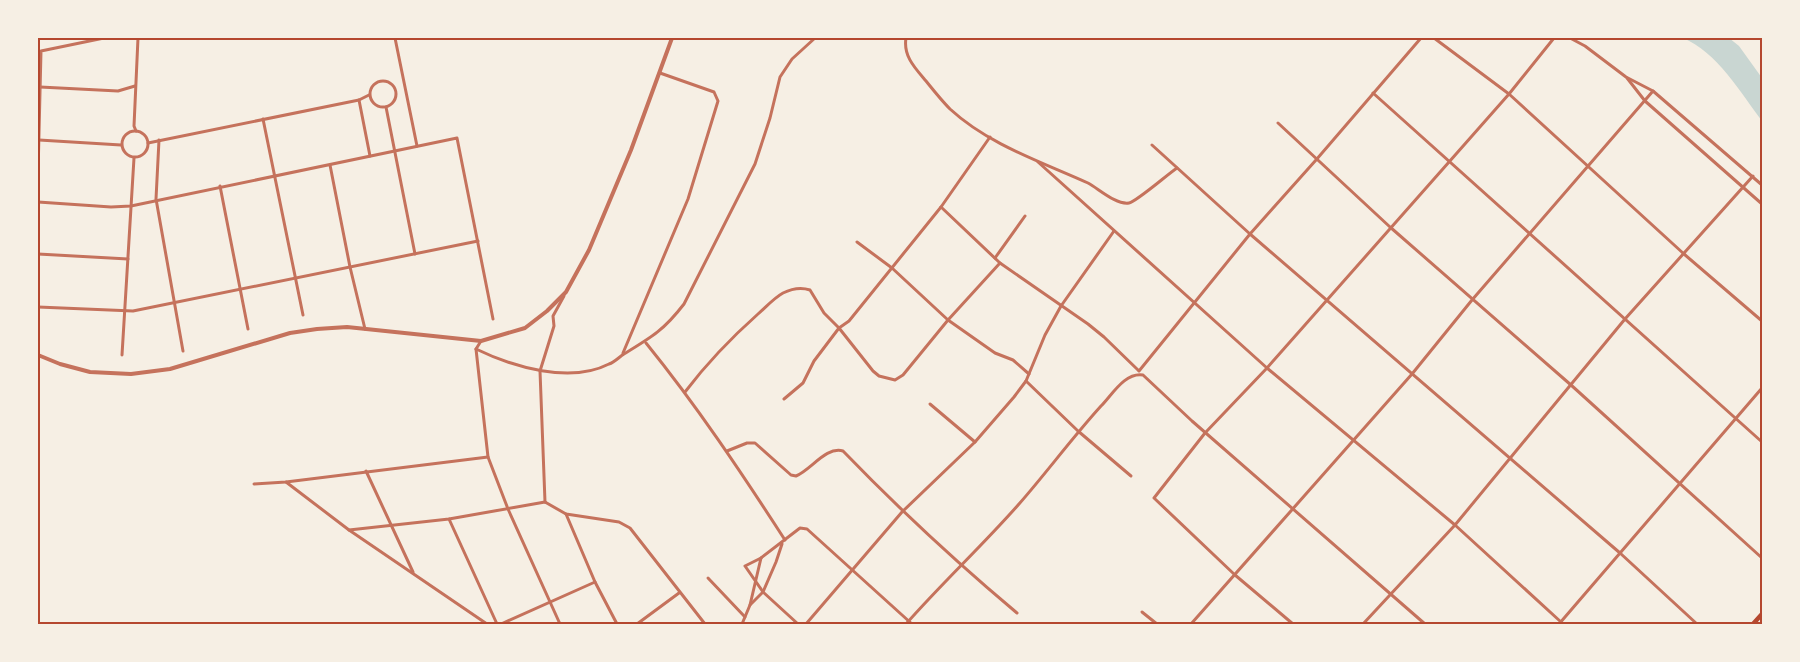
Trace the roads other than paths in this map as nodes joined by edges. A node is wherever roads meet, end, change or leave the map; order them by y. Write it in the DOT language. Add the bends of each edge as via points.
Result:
graph roads {
  1 [pos="104,38"];
  2 [pos="138,38"];
  3 [pos="395,38"];
  4 [pos="672,38"];
  5 [pos="815,38"];
  6 [pos="906,38"];
  7 [pos="1421,38"];
  8 [pos="1434,38"];
  9 [pos="1554,38"];
  10 [pos="1570,38"];
  11 [pos="660,73"];
  12 [pos="1626,77"];
  13 [pos="135,86"];
  14 [pos="40,87"];
  15 [pos="406,91"];
  16 [pos="1653,91"];
  17 [pos="396,93"];
  18 [pos="1373,93"];
  19 [pos="1509,94"];
  20 [pos="369,95"];
  21 [pos="359,100"];
  22 [pos="1645,101"];
  23 [pos="386,107"];
  24 [pos="263,119"];
  25 [pos="1278,123"];
  26 [pos="136,131"];
  27 [pos="990,136"];
  28 [pos="39,140"];
  29 [pos="159,140"];
  30 [pos="148,143"];
  31 [pos="121,145"];
  32 [pos="1152,145"];
  33 [pos="417,146"];
  34 [pos="394,150"];
  35 [pos="370,156"];
  36 [pos="134,158"];
  37 [pos="1316,160"];
  38 [pos="1038,162"];
  39 [pos="1449,162"];
  40 [pos="330,165"];
  41 [pos="1177,168"];
  42 [pos="1587,168"];
  43 [pos="38,174"];
  44 [pos="275,176"];
  45 [pos="1753,176"];
  46 [pos="1762,185"];
  47 [pos="220,186"];
  48 [pos="1743,187"];
  49 [pos="156,199"];
  50 [pos="38,202"];
  51 [pos="1762,204"];
  52 [pos="131,206"];
  53 [pos="941,207"];
  54 [pos="1025,216"];
  55 [pos="1390,227"];
  56 [pos="1114,231"];
  57 [pos="1250,234"];
  58 [pos="1529,235"];
  59 [pos="478,241"];
  60 [pos="857,242"];
  61 [pos="38,254"];
  62 [pos="415,254"];
  63 [pos="1684,254"];
  64 [pos="995,258"];
  65 [pos="128,259"];
  66 [pos="1000,263"];
  67 [pos="350,267"];
  68 [pos="892,268"];
  69 [pos="295,278"];
  70 [pos="240,289"];
  71 [pos="566,292"];
  72 [pos="1326,299"];
  73 [pos="1472,300"];
  74 [pos="175,303"];
  75 [pos="1195,303"];
  76 [pos="1061,306"];
  77 [pos="38,307"];
  78 [pos="125,311"];
  79 [pos="303,315"];
  80 [pos="1625,319"];
  81 [pos="493,320"];
  82 [pos="948,320"];
  83 [pos="1762,321"];
  84 [pos="839,328"];
  85 [pos="248,329"];
  86 [pos="365,329"];
  87 [pos="481,341"];
  88 [pos="646,343"];
  89 [pos="476,349"];
  90 [pos="183,351"];
  91 [pos="623,354"];
  92 [pos="38,355"];
  93 [pos="122,355"];
  94 [pos="1267,368"];
  95 [pos="540,371"];
  96 [pos="1138,371"];
  97 [pos="1029,374"];
  98 [pos="1412,374"];
  99 [pos="1143,375"];
  100 [pos="1026,381"];
  101 [pos="1571,385"];
  102 [pos="1762,388"];
  103 [pos="685,392"];
  104 [pos="784,399"];
  105 [pos="930,404"];
  106 [pos="1736,419"];
  107 [pos="1078,431"];
  108 [pos="1205,433"];
  109 [pos="1353,441"];
  110 [pos="975,442"];
  111 [pos="1762,442"];
  112 [pos="727,451"];
  113 [pos="488,457"];
  114 [pos="1510,460"];
  115 [pos="366,471"];
  116 [pos="1131,476"];
  117 [pos="286,482"];
  118 [pos="254,484"];
  119 [pos="1681,484"];
  120 [pos="545,502"];
  121 [pos="508,509"];
  122 [pos="1293,511"];
  123 [pos="903,513"];
  124 [pos="566,514"];
  125 [pos="449,519"];
  126 [pos="390,525"];
  127 [pos="1455,525"];
  128 [pos="349,530"];
  129 [pos="784,541"];
  130 [pos="1620,553"];
  131 [pos="761,558"];
  132 [pos="1762,558"];
  133 [pos="960,566"];
  134 [pos="850,571"];
  135 [pos="414,574"];
  136 [pos="1235,575"];
  137 [pos="708,578"];
  138 [pos="755,581"];
  139 [pos="595,582"];
  140 [pos="763,592"];
  141 [pos="679,593"];
  142 [pos="1389,595"];
  143 [pos="549,601"];
  144 [pos="750,605"];
  145 [pos="1017,612"];
  146 [pos="1142,612"];
  147 [pos="1762,614"];
  148 [pos="745,617"];
  149 [pos="1560,623"];
  150 [pos="487,624"];
  151 [pos="499,624"];
  152 [pos="560,624"];
  153 [pos="617,624"];
  154 [pos="637,624"];
  155 [pos="705,624"];
  156 [pos="742,624"];
  157 [pos="798,624"];
  158 [pos="806,624"];
  159 [pos="909,624"];
  160 [pos="1157,624"];
  161 [pos="1191,624"];
  162 [pos="1293,624"];
  163 [pos="1363,624"];
  164 [pos="1425,624"];
  165 [pos="1697,624"];
  166 [pos="1753,624"];
  1 -- 14 [label="street" via="41,51"];
  2 -- 13 [label="street"];
  3 -- 15 [label="street"];
  4 -- 11 [label="street"];
  5 -- 88 [label="street" via="792,59 780,77 755,164 684,304"];
  6 -- 27 [label="street" via="904,45 912,65 950,109"];
  7 -- 18 [label="street"];
  8 -- 19 [label="street"];
  9 -- 19 [label="street"];
  10 -- 12 [label="street"];
  11 -- 71 [label="street" via="632,150 589,250"];
  11 -- 91 [label="street" via="714,92 718,101 688,199"];
  12 -- 16 [label="street"];
  12 -- 22 [label="street"];
  13 -- 14 [label="street" via="118,91"];
  13 -- 26 [label="street"];
  14 -- 28 [label="street"];
  15 -- 17 [label="street"];
  15 -- 33 [label="street"];
  16 -- 22 [label="street"];
  16 -- 45 [label="street"];
  17 -- 20 [label="street" via="390,83 380,81 373,85"];
  17 -- 23 [label="street"];
  18 -- 37 [label="street"];
  18 -- 39 [label="street"];
  19 -- 39 [label="street"];
  19 -- 42 [label="street"];
  20 -- 21 [label="street"];
  20 -- 23 [label="street" via="375,105"];
  21 -- 24 [label="street"];
  21 -- 35 [label="street"];
  22 -- 42 [label="street"];
  22 -- 48 [label="street"];
  23 -- 34 [label="street"];
  24 -- 29 [label="street"];
  24 -- 44 [label="street"];
  25 -- 37 [label="street"];
  26 -- 30 [label="street" via="146,136"];
  26 -- 31 [label="street" via="125,135"];
  27 -- 38 [label="street"];
  27 -- 53 [label="street"];
  28 -- 31 [label="street"];
  28 -- 43 [label="street"];
  29 -- 30 [label="street"];
  29 -- 49 [label="street"];
  30 -- 36 [label="street" via="144,154"];
  31 -- 36 [label="street"];
  32 -- 41 [label="street"];
  33 -- 34 [label="street"];
  33 -- 59 [label="street" via="458,138"];
  34 -- 35 [label="street"];
  34 -- 62 [label="street"];
  35 -- 40 [label="street"];
  36 -- 52 [label="street"];
  37 -- 55 [label="street"];
  37 -- 57 [label="street"];
  38 -- 41 [label="street" via="1125,203 1137,201"];
  38 -- 56 [label="street"];
  39 -- 55 [label="street"];
  39 -- 58 [label="street"];
  40 -- 44 [label="street"];
  40 -- 67 [label="street"];
  41 -- 57 [label="street"];
  42 -- 58 [label="street"];
  42 -- 63 [label="street"];
  44 -- 47 [label="street"];
  44 -- 69 [label="street"];
  45 -- 46 [label="street"];
  45 -- 48 [label="street"];
  47 -- 49 [label="street"];
  47 -- 70 [label="street"];
  48 -- 51 [label="street"];
  48 -- 63 [label="street"];
  49 -- 52 [label="street"];
  49 -- 74 [label="street"];
  50 -- 52 [label="street"];
  52 -- 65 [label="street"];
  53 -- 64 [label="street"];
  53 -- 68 [label="street"];
  54 -- 64 [label="street"];
  55 -- 72 [label="street"];
  55 -- 73 [label="street"];
  56 -- 75 [label="street"];
  56 -- 76 [label="street"];
  57 -- 72 [label="street"];
  57 -- 75 [label="street"];
  58 -- 73 [label="street"];
  58 -- 80 [label="street"];
  59 -- 62 [label="street"];
  59 -- 81 [label="street"];
  60 -- 68 [label="street"];
  61 -- 65 [label="street"];
  62 -- 67 [label="street"];
  63 -- 80 [label="street"];
  63 -- 83 [label="street"];
  64 -- 66 [label="street"];
  65 -- 78 [label="street"];
  66 -- 76 [label="street"];
  66 -- 82 [label="street"];
  67 -- 69 [label="street"];
  67 -- 86 [label="street"];
  68 -- 82 [label="street"];
  68 -- 84 [label="street"];
  69 -- 70 [label="street"];
  69 -- 79 [label="street"];
  70 -- 74 [label="street"];
  70 -- 85 [label="street"];
  71 -- 87 [label="street" via="525,328"];
  71 -- 95 [label="street" via="553,316 554,326"];
  72 -- 94 [label="street"];
  72 -- 98 [label="street"];
  73 -- 98 [label="street"];
  73 -- 101 [label="street"];
  74 -- 78 [label="street"];
  74 -- 90 [label="street"];
  75 -- 94 [label="street"];
  75 -- 96 [label="street"];
  76 -- 96 [label="street" via="1104,337"];
  76 -- 97 [label="street"];
  77 -- 78 [label="street"];
  78 -- 93 [label="street"];
  80 -- 101 [label="street"];
  80 -- 106 [label="street"];
  82 -- 84 [label="street" via="895,380 873,371"];
  82 -- 97 [label="street"];
  84 -- 103 [label="street" via="810,290 783,293 711,359"];
  84 -- 104 [label="street" via="803,383"];
  86 -- 87 [label="street"];
  86 -- 92 [label="street" via="290,333 170,369 131,374 90,372"];
  87 -- 89 [label="street"];
  88 -- 91 [label="street"];
  88 -- 103 [label="street"];
  89 -- 95 [label="street"];
  89 -- 113 [label="street"];
  91 -- 95 [label="street" via="609,364 582,372"];
  94 -- 108 [label="street"];
  94 -- 109 [label="street"];
  95 -- 120 [label="street"];
  96 -- 99 [label="street"];
  97 -- 100 [label="street"];
  98 -- 109 [label="street"];
  98 -- 114 [label="street"];
  99 -- 107 [label="street" via="1132,375 1122,383"];
  99 -- 108 [label="street"];
  100 -- 107 [label="street"];
  100 -- 110 [label="street"];
  101 -- 114 [label="street"];
  101 -- 119 [label="street"];
  102 -- 106 [label="street"];
  103 -- 112 [label="street"];
  105 -- 110 [label="street"];
  106 -- 111 [label="street"];
  106 -- 119 [label="street"];
  107 -- 116 [label="street"];
  107 -- 133 [label="street" via="1018,505"];
  108 -- 122 [label="street"];
  108 -- 136 [label="street" via="1154,498"];
  109 -- 122 [label="street"];
  109 -- 127 [label="street"];
  110 -- 123 [label="street"];
  112 -- 123 [label="street" via="755,443 796,476 839,449"];
  112 -- 129 [label="street"];
  113 -- 115 [label="street"];
  113 -- 121 [label="street"];
  114 -- 127 [label="street"];
  114 -- 130 [label="street"];
  115 -- 117 [label="street"];
  115 -- 126 [label="street"];
  117 -- 118 [label="street"];
  117 -- 128 [label="street"];
  119 -- 130 [label="street"];
  119 -- 132 [label="street"];
  120 -- 121 [label="street"];
  120 -- 124 [label="street"];
  121 -- 125 [label="street"];
  121 -- 143 [label="street"];
  122 -- 136 [label="street"];
  122 -- 142 [label="street"];
  123 -- 133 [label="street"];
  123 -- 134 [label="street"];
  124 -- 139 [label="street"];
  124 -- 141 [label="street" via="625,524"];
  125 -- 126 [label="street"];
  125 -- 151 [label="street"];
  126 -- 128 [label="street"];
  126 -- 135 [label="street"];
  127 -- 142 [label="street"];
  127 -- 149 [label="street"];
  128 -- 135 [label="street"];
  129 -- 131 [label="street"];
  129 -- 134 [label="street" via="797,529 807,529"];
  129 -- 140 [label="street"];
  130 -- 149 [label="street"];
  130 -- 165 [label="street"];
  131 -- 138 [label="street"];
  131 -- 138 [label="street" via="745,568"];
  133 -- 145 [label="street"];
  133 -- 159 [label="street"];
  134 -- 158 [label="street"];
  134 -- 159 [label="street"];
  135 -- 150 [label="street"];
  136 -- 161 [label="street"];
  136 -- 162 [label="street"];
  137 -- 148 [label="street"];
  138 -- 140 [label="street"];
  138 -- 144 [label="street"];
  139 -- 143 [label="street"];
  139 -- 153 [label="street"];
  140 -- 144 [label="street"];
  140 -- 157 [label="street"];
  141 -- 154 [label="street"];
  141 -- 155 [label="street"];
  142 -- 163 [label="street"];
  142 -- 164 [label="street"];
  143 -- 151 [label="street"];
  143 -- 152 [label="street"];
  144 -- 148 [label="street"];
  146 -- 160 [label="street"];
  147 -- 166 [label="main road"];
  148 -- 156 [label="street"];
}
